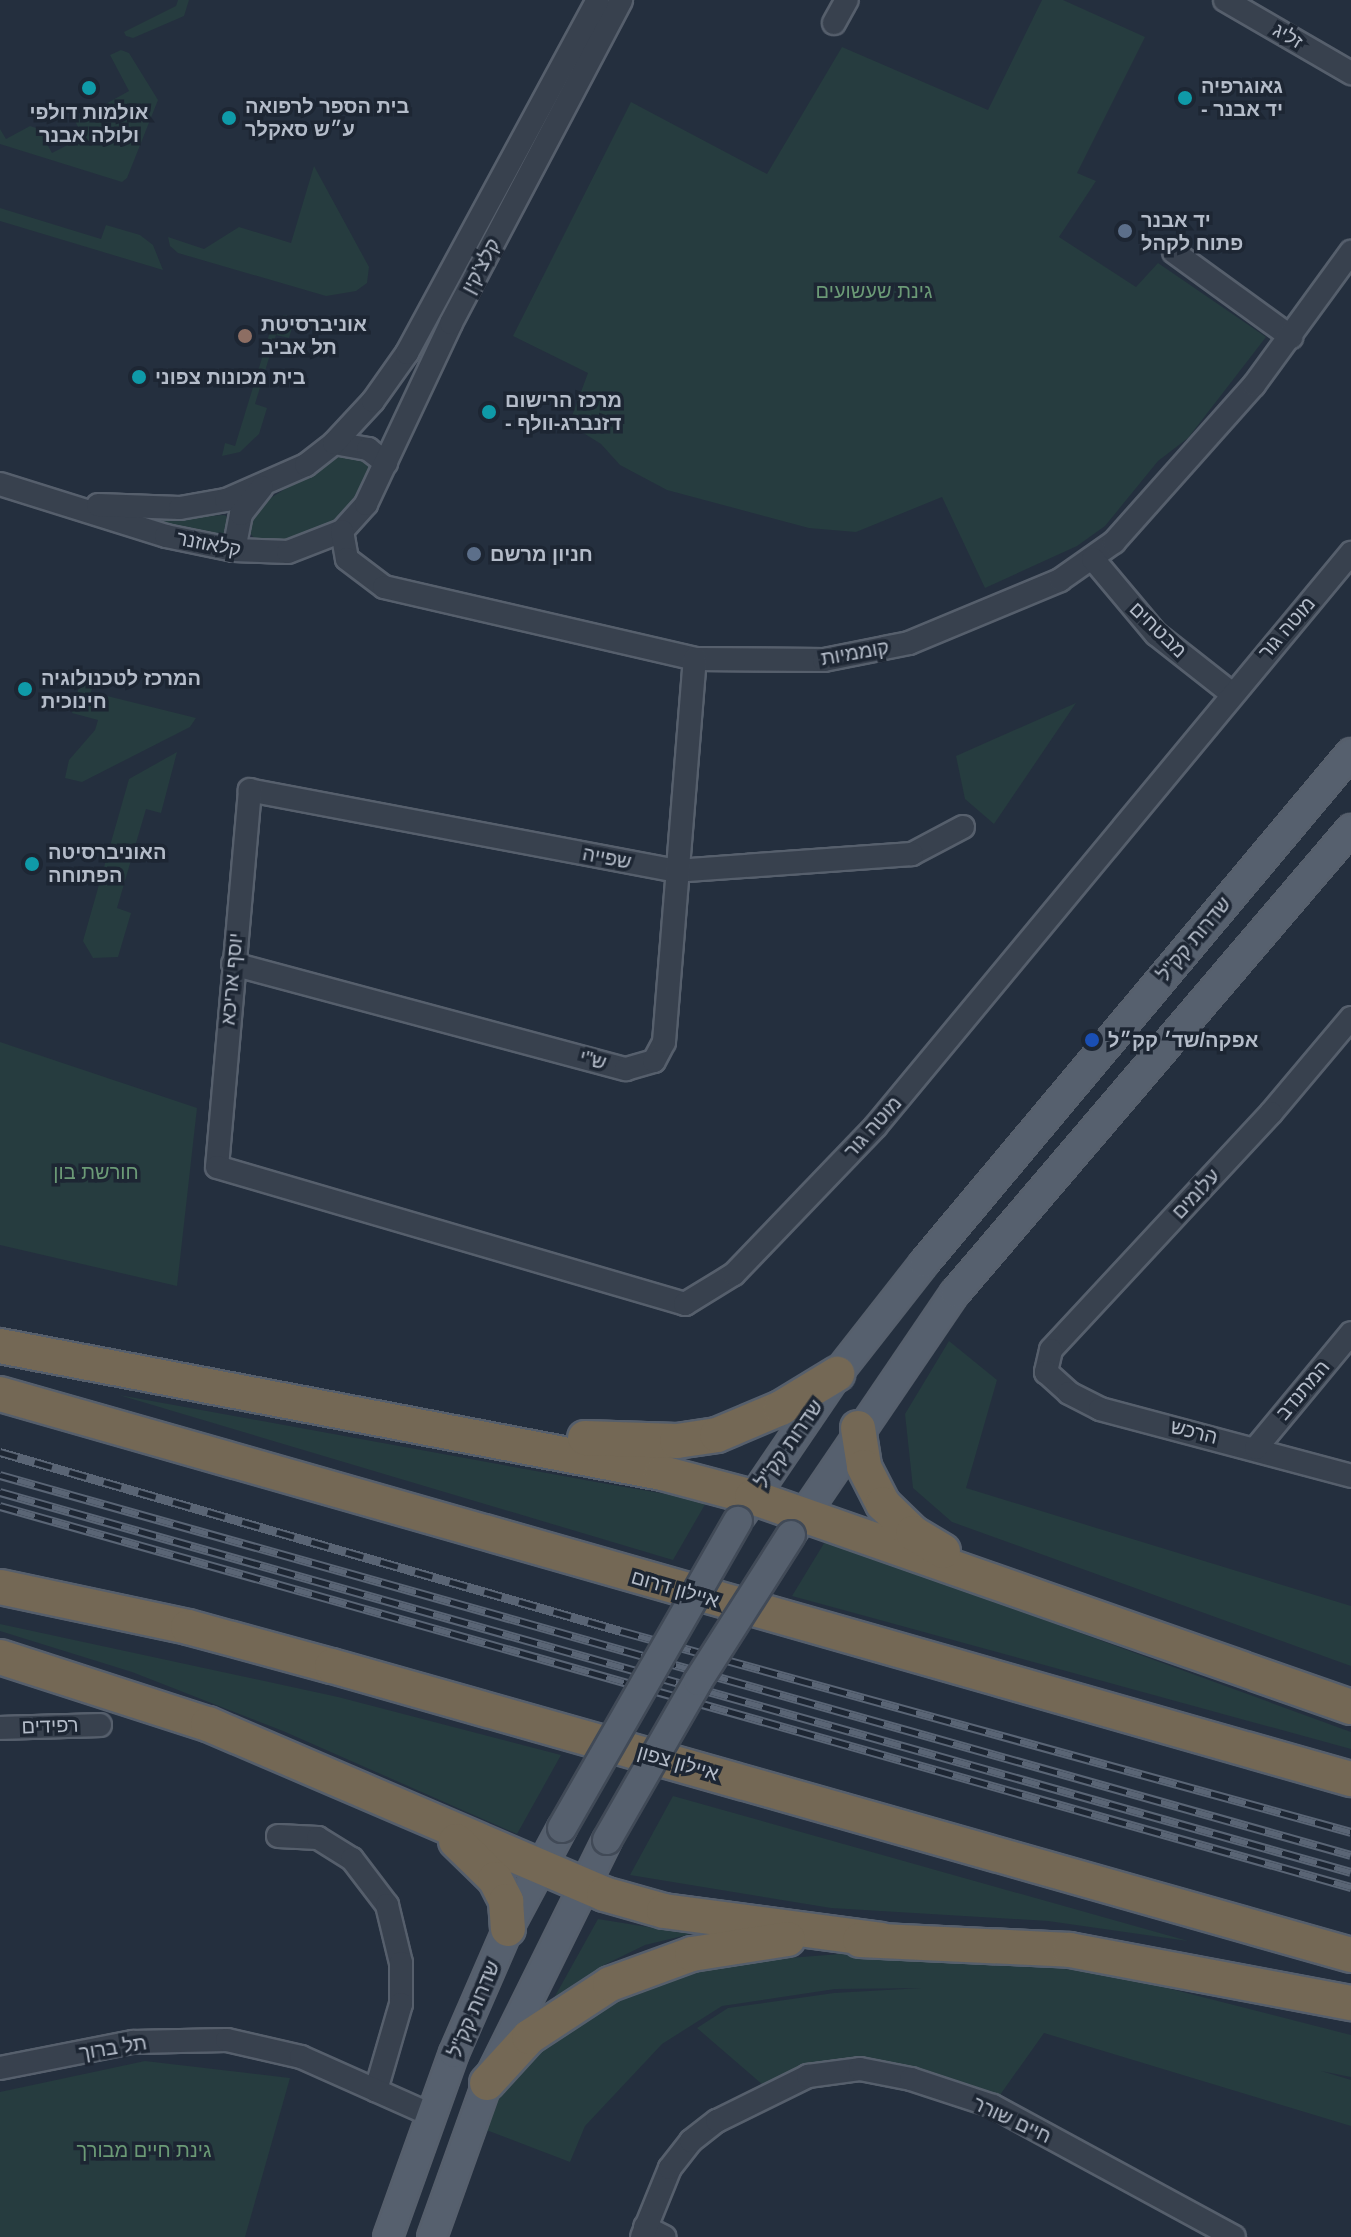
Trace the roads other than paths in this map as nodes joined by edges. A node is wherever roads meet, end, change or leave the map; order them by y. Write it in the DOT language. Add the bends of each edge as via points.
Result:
graph roads {
  1 [pos="598,0"];
  2 [pos="621,0"];
  3 [pos="847,0"];
  4 [pos="1225,0"];
  5 [pos="834,23"];
  6 [pos="1351,73"];
  7 [pos="1174,252"];
  8 [pos="1351,252"];
  9 [pos="1291,337"];
  10 [pos="334,443"];
  11 [pos="386,463"];
  12 [pos="0,484"];
  13 [pos="263,486"];
  14 [pos="77,504"];
  15 [pos="342,531"];
  16 [pos="234,550"];
  17 [pos="1351,553"];
  18 [pos="1093,559"];
  19 [pos="695,659"];
  20 [pos="1231,693"];
  21 [pos="1351,753"];
  22 [pos="250,790"];
  23 [pos="963,827"];
  24 [pos="1351,829"];
  25 [pos="677,871"];
  26 [pos="233,964"];
  27 [pos="1351,1018"];
  28 [pos="217,1167"];
  29 [pos="1351,1333"];
  30 [pos="0,1346"];
  31 [pos="1046,1372"];
  32 [pos="837,1374"];
  33 [pos="0,1394"];
  34 [pos="438,1428"];
  35 [pos="858,1428"];
  36 [pos="1256,1448"];
  37 [pos="1351,1476"];
  38 [pos="745,1509"];
  39 [pos="797,1525"];
  40 [pos="994,1583"];
  41 [pos="0,1587"];
  42 [pos="0,1657"];
  43 [pos="1351,1707"];
  44 [pos="100,1725"];
  45 [pos="0,1728"];
  46 [pos="1351,1779"];
  47 [pos="433,1819"];
  48 [pos="278,1836"];
  49 [pos="540,1868"];
  50 [pos="583,1886"];
  51 [pos="508,1929"];
  52 [pos="881,1940"];
  53 [pos="1351,1955"];
  54 [pos="1351,2003"];
  55 [pos="0,2068"];
  56 [pos="487,2083"];
  57 [pos="376,2090"];
  58 [pos="431,2115"];
  59 [pos="651,2234"];
  60 [pos="388,2237"];
  61 [pos="432,2237"];
  62 [pos="1234,2237"];
  1 -- 10 [label="street, קלצ'קין" via="407,353"];
  2 -- 11 [label="street, קלצ'קין" via="451,323"];
  3 -- 5 [label="street"];
  4 -- 6 [label="street, זליג"];
  7 -- 9 [label="street"];
  8 -- 9 [label="street, קוממיות"];
  9 -- 18 [label="street, קוממיות" via="1114,542"];
  10 -- 11 [label="street" via="368,449"];
  10 -- 13 [label="street, קלצ'קין" via="306,465"];
  11 -- 15 [label="street, קלצ'קין" via="366,504"];
  12 -- 14 [label="street, קלאוזנר"];
  13 -- 14 [label="street, קלאוזנר" via="180,508"];
  13 -- 16 [label="street" via="241,514"];
  14 -- 16 [label="street, קלאוזנר" via="166,536"];
  15 -- 16 [label="street, קלאוזנר" via="288,552"];
  15 -- 19 [label="street, קוממיות" via="347,559 384,587"];
  17 -- 20 [label="street, מוטה גור"];
  18 -- 19 [label="street, קוממיות" via="1060,580 909,643 824,660"];
  18 -- 20 [label="street, מבטחים" via="1156,634"];
  19 -- 25 [label="street, ש\"י"];
  20 -- 28 [label="street, מוטה גור" via="875,1127 734,1274 685,1304"];
  21 -- 32 [label="main road, שדרות קק\"ל"];
  22 -- 25 [label="street, שפייה"];
  22 -- 26 [label="street, יוסף אריכא"];
  23 -- 25 [label="street, שפייה" via="912,854"];
  24 -- 35 [label="main road, שדרות קק\"ל" via="955,1293"];
  25 -- 26 [label="street, ש\"י" via="664,1042 654,1061 626,1069"];
  26 -- 28 [label="street, יוסף אריכא"];
  27 -- 31 [label="street, עלומים" via="1271,1113 1051,1350"];
  29 -- 36 [label="street, המתנדב"];
  30 -- 34 [label="highway" via="141,1377"];
  31 -- 36 [label="street, הרכש" via="1069,1393 1100,1409"];
  32 -- 34 [label="highway" via="748,1424 677,1441"];
  32 -- 38 [label="main road, שדרות קק\"ל"];
  33 -- 46 [label="highway, איילון דרום"];
  34 -- 38 [label="highway" via="618,1463"];
  35 -- 39 [label="main road, שדרות קק\"ל"];
  35 -- 40 [label="highway" via="864,1467 883,1504 913,1533"];
  36 -- 37 [label="street, הרכש"];
  38 -- 39 [label="highway"];
  38 -- 49 [label="main road, שדרות קק\"ל, bridge"];
  39 -- 40 [label="highway"];
  39 -- 50 [label="main road, שדרות קק\"ל, bridge" via="698,1681"];
  40 -- 43 [label="highway"];
  41 -- 53 [label="highway, איילון צפון" via="188,1627 332,1666"];
  42 -- 47 [label="highway" via="208,1724"];
  44 -- 45 [label="street, רפידים"];
  47 -- 49 [label="highway"];
  47 -- 51 [label="highway" via="495,1879 506,1901"];
  48 -- 57 [label="street" via="318,1838 352,1859 387,1905 401,1963 401,2004"];
  49 -- 50 [label="highway"];
  49 -- 51 [label="main road, שדרות קק\"ל"];
  50 -- 52 [label="highway" via="664,1911"];
  50 -- 56 [label="main road, שדרות קק\"ל"];
  51 -- 58 [label="main road, שדרות קק\"ל"];
  52 -- 54 [label="highway" via="1070,1950"];
  52 -- 56 [label="highway" via="774,1941 648,1968 547,2023"];
  55 -- 57 [label="street, תל ברוך" via="133,2042 227,2040 301,2057"];
  56 -- 61 [label="main road, שדרות קק\"ל"];
  57 -- 58 [label="street, תל ברוך"];
  58 -- 60 [label="main road, שדרות קק\"ל"];
  59 -- 62 [label="street, חיים שורר" via="670,2168 691,2141 774,2090 808,2076 860,2069 911,2079 993,2106"];
}
